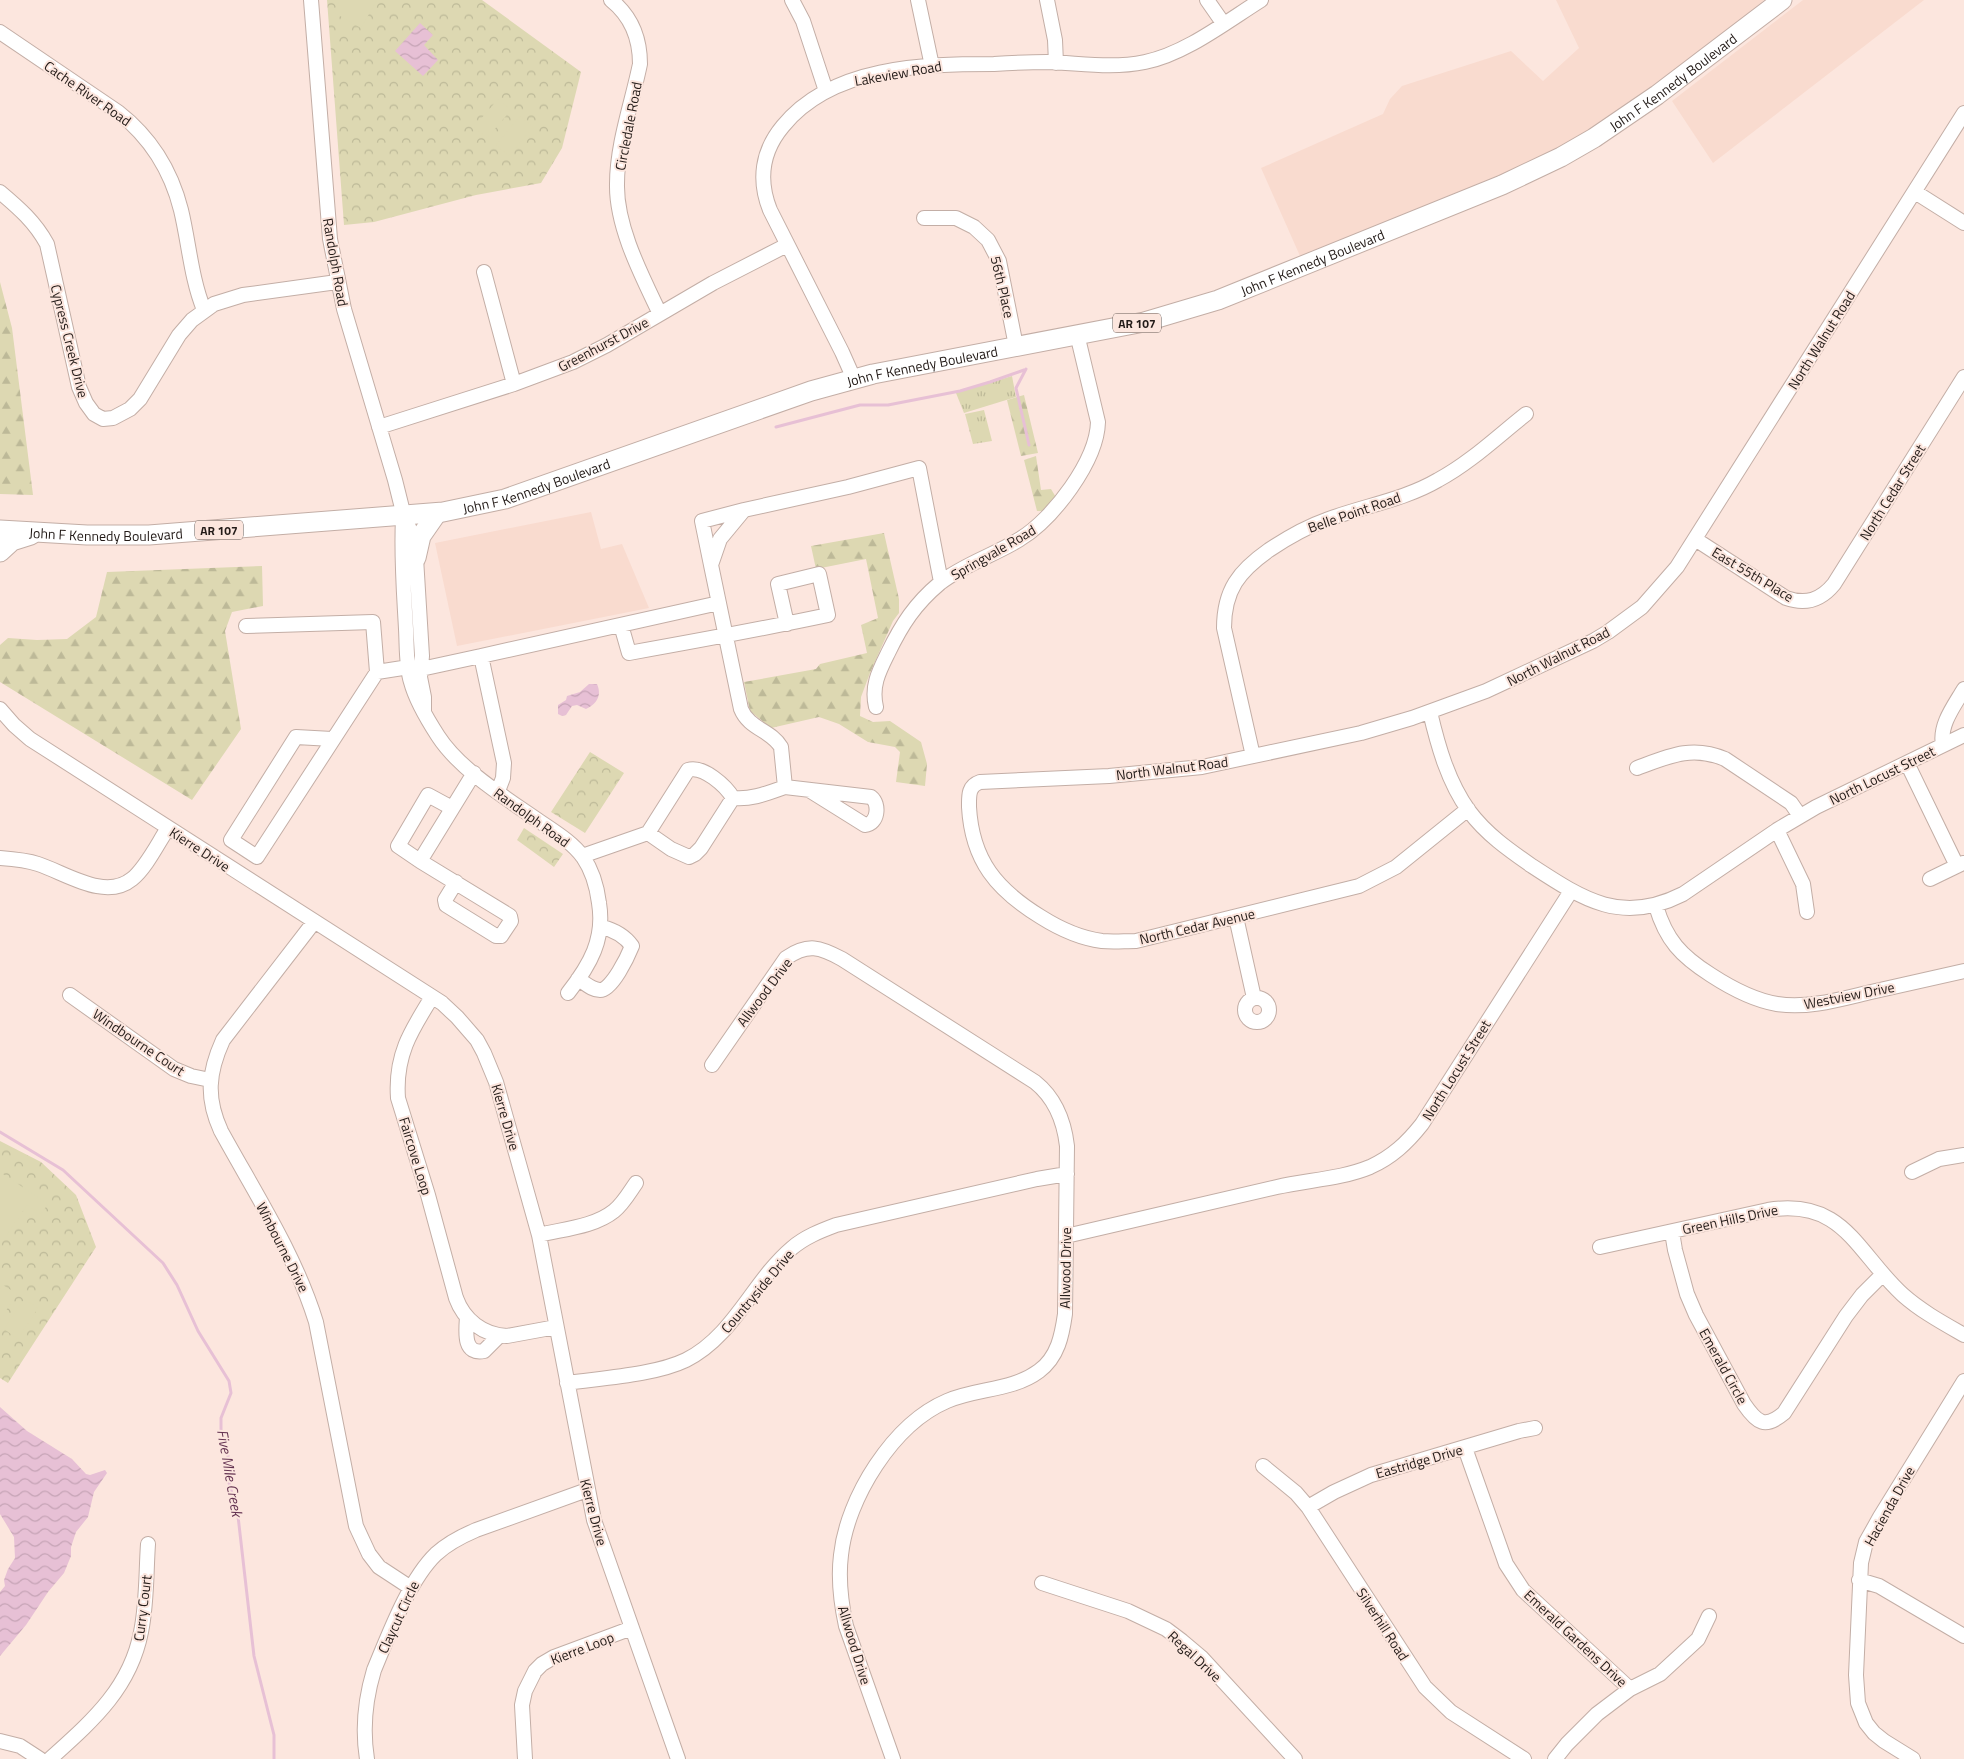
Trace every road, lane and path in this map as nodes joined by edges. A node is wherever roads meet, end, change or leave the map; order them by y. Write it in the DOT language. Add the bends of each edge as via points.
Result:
graph roads {
  1 [pos="311,0"];
  2 [pos="611,0"];
  3 [pos="792,0"];
  4 [pos="918,0"];
  5 [pos="1048,0"];
  6 [pos="1207,0"];
  7 [pos="1261,0"];
  8 [pos="1782,0"];
  9 [pos="1223,24"];
  10 [pos="2,39"];
  11 [pos="1056,63"];
  12 [pos="932,66"];
  13 [pos="826,91"];
  14 [pos="1964,113"];
  15 [pos="0,192"];
  16 [pos="1915,192"];
  17 [pos="924,218"];
  18 [pos="1964,223"];
  19 [pos="787,245"];
  20 [pos="484,272"];
  21 [pos="338,282"];
  22 [pos="204,310"];
  23 [pos="660,314"];
  24 [pos="1077,334"];
  25 [pos="1016,346"];
  26 [pos="1964,378"];
  27 [pos="854,380"];
  28 [pos="514,384"];
  29 [pos="1526,414"];
  30 [pos="379,428"];
  31 [pos="744,510"];
  32 [pos="437,513"];
  33 [pos="404,516"];
  34 [pos="0,530"];
  35 [pos="39,532"];
  36 [pos="1695,539"];
  37 [pos="0,552"];
  38 [pos="416,558"];
  39 [pos="711,565"];
  40 [pos="941,582"];
  41 [pos="1813,600"];
  42 [pos="719,603"];
  43 [pos="787,624"];
  44 [pos="621,625"];
  45 [pos="246,626"];
  46 [pos="727,636"];
  47 [pos="481,656"];
  48 [pos="415,668"];
  49 [pos="377,672"];
  50 [pos="1964,689"];
  51 [pos="876,706"];
  52 [pos="0,709"];
  53 [pos="1430,712"];
  54 [pos="1964,735"];
  55 [pos="332,739"];
  56 [pos="1943,745"];
  57 [pos="1253,756"];
  58 [pos="1907,763"];
  59 [pos="1637,768"];
  60 [pos="474,774"];
  61 [pos="785,788"];
  62 [pos="809,790"];
  63 [pos="498,791"];
  64 [pos="733,798"];
  65 [pos="969,806"];
  66 [pos="452,808"];
  67 [pos="1468,809"];
  68 [pos="1800,816"];
  69 [pos="168,828"];
  70 [pos="1777,830"];
  71 [pos="648,833"];
  72 [pos="582,856"];
  73 [pos="0,858"];
  74 [pos="420,860"];
  75 [pos="1960,865"];
  76 [pos="1930,879"];
  77 [pos="456,882"];
  78 [pos="1571,891"];
  79 [pos="1656,906"];
  80 [pos="1807,912"];
  81 [pos="1236,917"];
  82 [pos="314,922"];
  83 [pos="602,927"];
  84 [pos="1964,971"];
  85 [pos="578,979"];
  86 [pos="568,993"];
  87 [pos="70,995"];
  88 [pos="432,997"];
  89 [pos="1254,998"];
  90 [pos="712,1065"];
  91 [pos="210,1080"];
  92 [pos="1964,1155"];
  93 [pos="1912,1172"];
  94 [pos="1067,1174"];
  95 [pos="636,1183"];
  96 [pos="1672,1232"];
  97 [pos="539,1235"];
  98 [pos="1066,1236"];
  99 [pos="1600,1247"];
  100 [pos="1883,1274"];
  101 [pos="467,1317"];
  102 [pos="556,1327"];
  103 [pos="1964,1335"];
  104 [pos="499,1336"];
  105 [pos="1964,1381"];
  106 [pos="567,1383"];
  107 [pos="1535,1428"];
  108 [pos="1465,1448"];
  109 [pos="1263,1466"];
  110 [pos="587,1490"];
  111 [pos="1308,1507"];
  112 [pos="148,1544"];
  113 [pos="1859,1580"];
  114 [pos="1042,1582"];
  115 [pos="410,1588"];
  116 [pos="1709,1616"];
  117 [pos="632,1628"];
  118 [pos="1962,1632"];
  119 [pos="1630,1689"];
  120 [pos="0,1741"];
  121 [pos="40,1759"];
  122 [pos="50,1759"];
  123 [pos="367,1759"];
  124 [pos="525,1759"];
  125 [pos="678,1759"];
  126 [pos="893,1759"];
  127 [pos="1295,1759"];
  128 [pos="1524,1759"];
  129 [pos="1555,1759"];
  130 [pos="1913,1759"];
  1 -- 21 [label="street, Randolph Road" via="327,215"];
  2 -- 23 [label="street, Circledale Road" via="630,22 640,53 618,165 618,204 625,232"];
  3 -- 13 [label="street" via="803,21"];
  4 -- 12 [label="street"];
  5 -- 11 [label="street"];
  6 -- 9 [label="street"];
  7 -- 9 [label="street, Lakeview Road"];
  8 -- 24 [label="main road, John F Kennedy Boulevard / AR 107" via="1657,95 1588,142 1538,169 1218,300 1144,322"];
  9 -- 11 [label="street, Lakeview Road" via="1176,51 1146,62 1101,66"];
  10 -- 22 [label="street, Cache River Road" via="118,112 151,145 175,190"];
  11 -- 12 [label="street, Lakeview Road"];
  12 -- 13 [label="street, Lakeview Road" via="880,74"];
  13 -- 19 [label="street, Lakeview Road" via="786,122 772,142 764,164 764,195"];
  14 -- 16 [label="street, North Walnut Road"];
  15 -- 22 [label="street, Cypress Creek Drive" via="27,215 46,244 79,387 86,403 98,417 113,418 140,399 186,325"];
  16 -- 18 [label="street"];
  16 -- 36 [label="street, North Walnut Road"];
  17 -- 25 [label="street, 56th Place" via="956,218 974,227 988,240 999,261"];
  19 -- 23 [label="street, Greenhurst Drive"];
  19 -- 27 [label="street, Lakeview Road"];
  20 -- 28 [label="street"];
  21 -- 22 [label="street, Cypress Creek Drive" via="232,298"];
  21 -- 30 [label="street, Randolph Road"];
  23 -- 28 [label="street, Greenhurst Drive" via="574,362"];
  24 -- 25 [label="main road, John F Kennedy Boulevard / AR 107"];
  24 -- 40 [label="street, Springvale Road" via="1098,422 1098,434 1090,457 1064,496 1037,527"];
  25 -- 27 [label="main road, John F Kennedy Boulevard / AR 107" via="899,368"];
  26 -- 41 [label="street, North Cedar Street" via="1834,584"];
  27 -- 32 [label="main road, John F Kennedy Boulevard / AR 107" via="811,391 505,499"];
  28 -- 30 [label="street, Greenhurst Drive"];
  29 -- 57 [label="street, Belle Point Road" via="1438,481 1306,528 1247,567 1230,590 1224,628"];
  30 -- 33 [label="street, Randolph Road"];
  31 -- 39 [label="street" via="720,540"];
  31 -- 39 [label="street" via="702,521"];
  31 -- 40 [label="street" via="919,468"];
  32 -- 33 [label="main road, John F Kennedy Boulevard / AR 107"];
  32 -- 38 [label="main road" via="421,536"];
  33 -- 35 [label="main road, John F Kennedy Boulevard / AR 107" via="158,534"];
  33 -- 38 [label="street, Randolph Road" via="412,534"];
  33 -- 48 [label="street, Randolph Road" via="401,546"];
  34 -- 35 [label="main road, John F Kennedy Boulevard / AR 107"];
  35 -- 37 [label="main road" via="12,541"];
  36 -- 41 [label="street, East 55th Place" via="1786,598"];
  36 -- 53 [label="street, North Walnut Road" via="1661,587 1642,607 1608,632 1486,691"];
  38 -- 48 [label="street, Randolph Road"];
  39 -- 42 [label="street"];
  40 -- 51 [label="street, Springvale Road" via="914,607 902,625 876,678 873,695"];
  42 -- 44 [label="street"];
  42 -- 46 [label="street"];
  43 -- 46 [label="street"];
  44 -- 46 [label="street" via="629,653"];
  44 -- 47 [label="street"];
  45 -- 49 [label="street" via="373,622"];
  46 -- 61 [label="street" via="743,714 778,741"];
  47 -- 48 [label="street"];
  47 -- 63 [label="street" via="504,763"];
  48 -- 49 [label="street"];
  48 -- 60 [label="street, Randolph Road" via="424,712 439,737"];
  49 -- 55 [label="street"];
  50 -- 56 [label="street" via="1945,724"];
  52 -- 69 [label="street, Kierre Drive" via="30,740"];
  53 -- 57 [label="street, North Walnut Road" via="1361,733"];
  53 -- 67 [label="street" via="1447,769"];
  54 -- 56 [label="street, North Locust Street"];
  55 -- 55 [label="street" via="257,857 231,840 296,736"];
  56 -- 58 [label="street, North Locust Street"];
  57 -- 65 [label="street, North Walnut Road" via="1161,772 980,782 970,788"];
  58 -- 68 [label="street, North Locust Street"];
  58 -- 75 [label="street"];
  59 -- 68 [label="street" via="1667,756 1697,752 1714,755 1791,803"];
  60 -- 63 [label="street, Randolph Road"];
  60 -- 66 [label="street"];
  61 -- 62 [label="street"];
  61 -- 64 [label="street" via="753,798"];
  63 -- 72 [label="street, Randolph Road" via="560,835"];
  64 -- 71 [label="street" via="701,848 689,857"];
  64 -- 71 [label="street" via="723,784 700,770 688,770"];
  65 -- 81 [label="street, North Cedar Avenue" via="979,853 1000,885 1008,895 1054,926 1100,941 1136,941"];
  66 -- 74 [label="street"];
  66 -- 74 [label="street" via="428,795 398,846"];
  67 -- 78 [label="street" via="1506,849"];
  67 -- 81 [label="street, North Cedar Avenue" via="1416,853 1378,878 1338,892"];
  68 -- 70 [label="street, North Locust Street"];
  69 -- 73 [label="street" via="139,872 116,886 98,887 37,864"];
  69 -- 82 [label="street, Kierre Drive"];
  70 -- 79 [label="street" via="1683,894"];
  70 -- 80 [label="street" via="1803,884"];
  71 -- 72 [label="street"];
  72 -- 83 [label="street, Randolph Road" via="598,893"];
  74 -- 77 [label="street"];
  75 -- 76 [label="street"];
  77 -- 77 [label="street" via="510,916 511,921 501,936 446,905 445,900"];
  78 -- 79 [label="street" via="1614,907"];
  78 -- 98 [label="street, North Locust Street" via="1422,1124 1402,1147 1386,1159 1341,1175"];
  79 -- 84 [label="street, Westview Drive" via="1669,938 1687,959 1745,994 1778,1004 1822,1003"];
  81 -- 89 [label="street"];
  82 -- 88 [label="street, Kierre Drive"];
  82 -- 91 [label="street, Winbourne Drive" via="223,1040 214,1059"];
  83 -- 85 [label="street, Randolph Road"];
  83 -- 85 [label="street" via="626,938 632,946 629,954 609,987 603,990"];
  85 -- 86 [label="street, Randolph Road"];
  87 -- 91 [label="street, Windbourne Court" via="174,1069"];
  88 -- 97 [label="street, Kierre Drive" via="468,1028 492,1070"];
  88 -- 101 [label="street, Faircove Loop" via="404,1045 398,1072 398,1098 456,1298"];
  90 -- 94 [label="street, Allwood Drive" via="786,958 799,950 817,948 842,959 1043,1088 1063,1124"];
  91 -- 115 [label="street, Winbourne Drive" via="212,1109 221,1131 291,1257 308,1296 351,1506 361,1539 379,1567"];
  92 -- 93 [label="street" via="1938,1159"];
  94 -- 98 [label="street, Allwood Drive"];
  94 -- 106 [label="street, Countryside Drive" via="820,1231 793,1247 722,1332 693,1356 664,1369"];
  95 -- 97 [label="street" via="616,1210 608,1215 589,1224"];
  96 -- 99 [label="street, Green Hills Drive"];
  96 -- 100 [label="street, Green Hills Drive" via="1768,1210 1802,1208 1837,1223"];
  96 -- 100 [label="street, Emerald Circle" via="1683,1282 1696,1315 1751,1415 1766,1423 1784,1413 1846,1316"];
  97 -- 102 [label="street, Kierre Drive"];
  98 -- 126 [label="street, Allwood Drive" via="1063,1333 1049,1361 1026,1379 967,1393 939,1405 918,1419 882,1457 850,1519 840,1561 842,1610"];
  100 -- 103 [label="street, Green Hills Drive" via="1904,1296"];
  101 -- 104 [label="street, Faircove Loop"];
  101 -- 104 [label="street, Faircove Loop" via="467,1340 474,1351 484,1351"];
  102 -- 104 [label="street"];
  102 -- 106 [label="street, Kierre Drive"];
  105 -- 113 [label="street, Hacienda Drive" via="1871,1531"];
  106 -- 110 [label="street, Kierre Drive"];
  107 -- 108 [label="street, Eastridge Drive"];
  108 -- 111 [label="street, Eastridge Drive" via="1371,1475"];
  108 -- 119 [label="street, Emerald Gardens Drive" via="1506,1564 1515,1579 1531,1598"];
  109 -- 111 [label="street, Silverhill Road"];
  110 -- 115 [label="street, Claycut Circle" via="459,1538 437,1553"];
  110 -- 117 [label="street, Kierre Drive" via="596,1527"];
  111 -- 128 [label="street, Silverhill Road" via="1425,1687 1451,1712"];
  112 -- 122 [label="street, Curry Court" via="141,1632 131,1665 114,1695"];
  113 -- 118 [label="street" via="1879,1586"];
  113 -- 130 [label="street, Hacienda Drive" via="1858,1703 1866,1723 1884,1741"];
  114 -- 127 [label="street, Regal Drive" via="1128,1611 1166,1629 1201,1657"];
  115 -- 123 [label="street, Claycut Circle" via="370,1682 364,1729"];
  116 -- 119 [label="street" via="1698,1638 1660,1674"];
  117 -- 124 [label="street, Kierre Loop" via="554,1657 534,1671 522,1706"];
  117 -- 125 [label="street, Kierre Drive"];
  119 -- 129 [label="street" via="1585,1724"];
  120 -- 121 [label="street" via="20,1746"];
}
